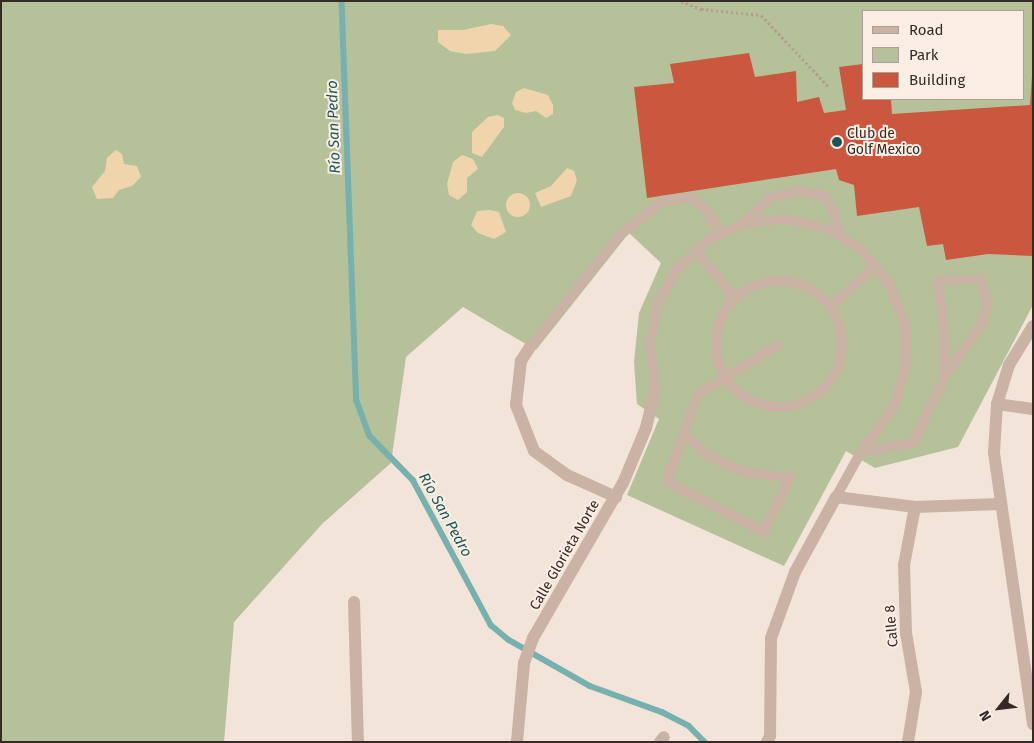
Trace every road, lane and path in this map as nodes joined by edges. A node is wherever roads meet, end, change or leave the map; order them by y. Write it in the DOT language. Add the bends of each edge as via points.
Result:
graph roads {
  1 [pos="681,1"];
  2 [pos="828,86"];
  3 [pos="744,224"];
  4 [pos="722,234"];
  5 [pos="840,236"];
  6 [pos="696,250"];
  7 [pos="876,266"];
  8 [pos="736,298"];
  9 [pos="830,306"];
  10 [pos="1033,326"];
  11 [pos="778,345"];
  12 [pos="530,346"];
  13 [pos="725,376"];
  14 [pos="945,376"];
  15 [pos="656,387"];
  16 [pos="998,404"];
  17 [pos="1033,409"];
  18 [pos="686,435"];
  19 [pos="861,452"];
  20 [pos="616,497"];
  21 [pos="836,497"];
  22 [pos="1000,504"];
  23 [pos="915,508"];
  24 [pos="354,602"];
  25 [pos="1033,724"];
  26 [pos="358,742"];
  27 [pos="517,742"];
  28 [pos="767,742"];
  29 [pos="908,742"];
  1 -- 2 [label="path" via="701,9 761,15"];
  3 -- 4 [label="lane"];
  3 -- 5 [label="lane" via="785,219 826,228"];
  3 -- 5 [label="lane" via="770,198 799,191 824,196 834,212"];
  4 -- 6 [label="lane"];
  4 -- 12 [label="lane" via="708,212 692,198 662,201 621,234"];
  5 -- 7 [label="lane" via="861,249"];
  6 -- 8 [label="lane"];
  6 -- 15 [label="lane" via="677,269 657,305 650,346"];
  7 -- 9 [label="lane"];
  7 -- 19 [label="lane" via="889,282 905,323 906,366 894,407"];
  8 -- 9 [label="lane" via="753,286 774,281 795,283 815,292"];
  8 -- 13 [label="lane" via="718,327 716,343"];
  9 -- 13 [label="lane" via="839,325 842,345 839,365 829,384 814,397 795,405 775,407 755,402 738,392"];
  10 -- 16 [label="street" via="1009,365"];
  11 -- 13 [label="lane"];
  12 -- 20 [label="street" via="521,361 516,405 534,452 567,475"];
  13 -- 18 [label="lane" via="698,394"];
  14 -- 14 [label="lane" via="945,336 938,281 981,278 988,304 981,325"];
  14 -- 19 [label="lane" via="913,443"];
  15 -- 20 [label="street, Calle Glorieta Norte" via="646,428"];
  16 -- 17 [label="street"];
  16 -- 22 [label="street" via="994,453"];
  18 -- 18 [label="lane" via="708,456 747,473 790,477 764,532 667,482"];
  19 -- 21 [label="lane"];
  20 -- 27 [label="street, Calle Glorieta Norte" via="533,638 524,663"];
  21 -- 23 [label="street"];
  21 -- 28 [label="street" via="795,572 771,638 770,736"];
  22 -- 23 [label="street"];
  22 -- 25 [label="street"];
  23 -- 29 [label="street, Calle 8" via="904,565 906,633 916,692"];
  24 -- 26 [label="street"];
}
